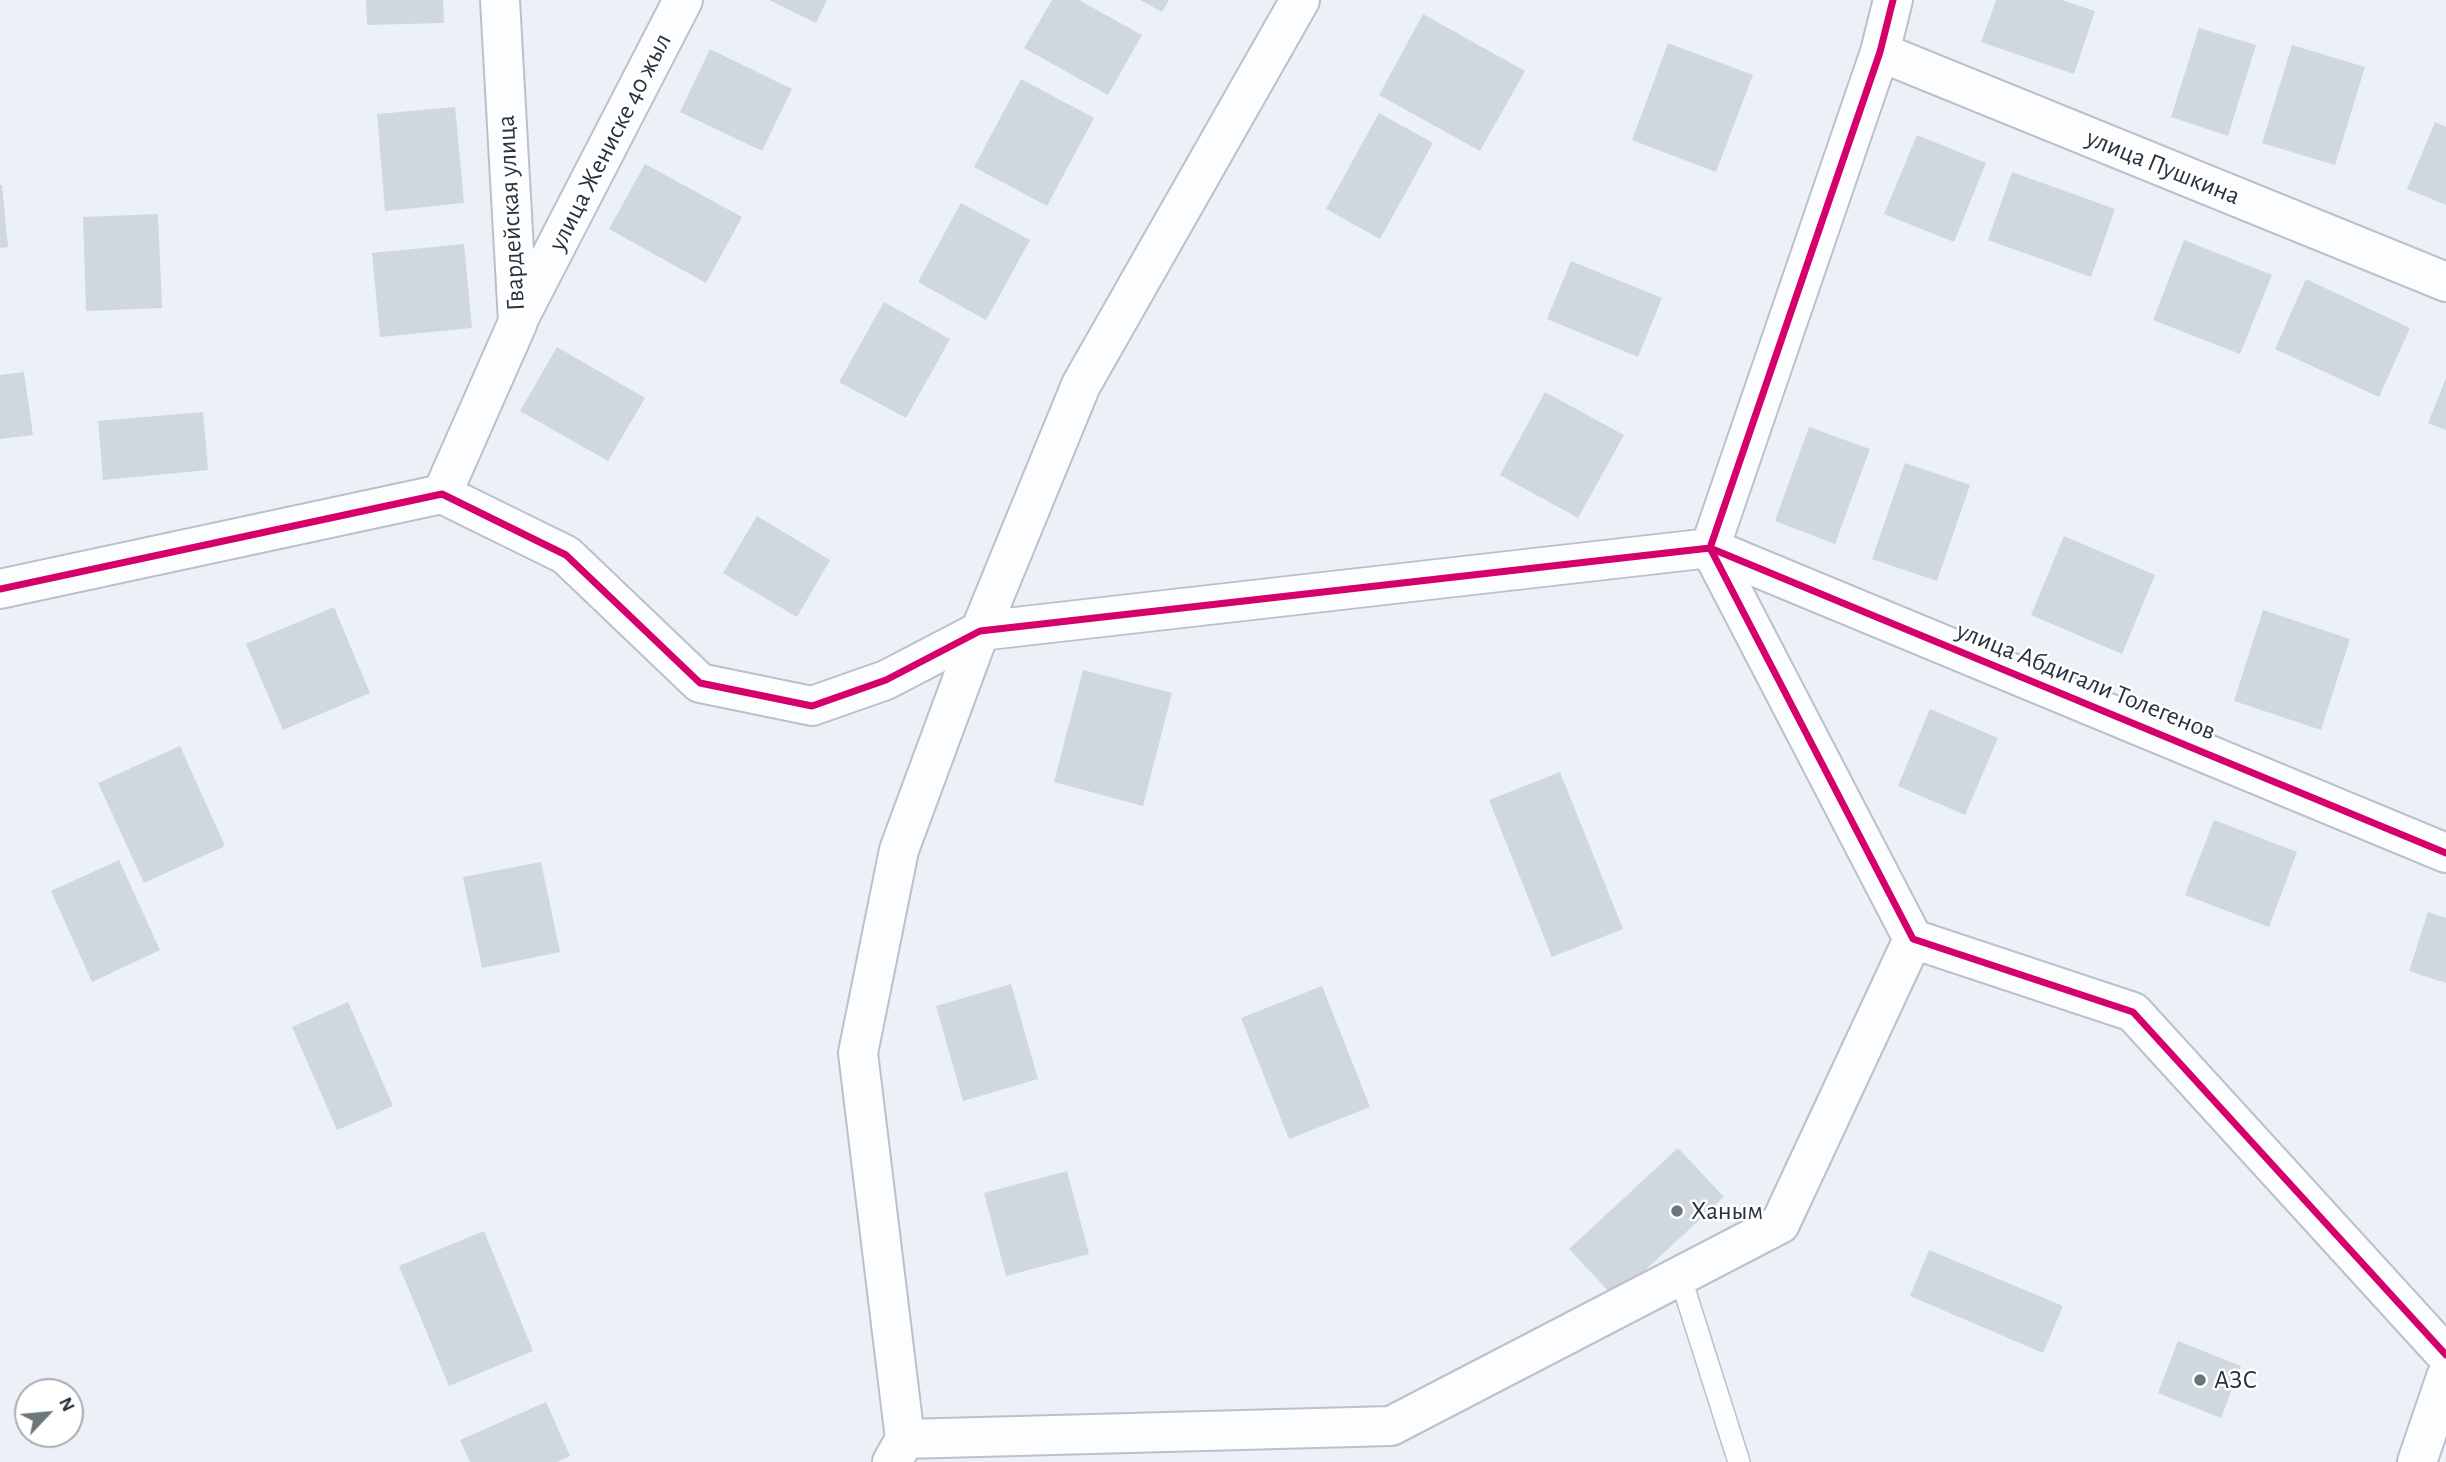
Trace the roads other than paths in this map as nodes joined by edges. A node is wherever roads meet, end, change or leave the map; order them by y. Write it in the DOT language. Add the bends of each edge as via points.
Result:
graph roads {
  1 [pos="500,0"];
  2 [pos="683,0"];
  3 [pos="1300,0"];
  4 [pos="1893,0"];
  5 [pos="1880,52"];
  6 [pos="2446,282"];
  7 [pos="517,321"];
  8 [pos="442,494"];
  9 [pos="1710,548"];
  10 [pos="0,589"];
  11 [pos="980,631"];
  12 [pos="2446,853"];
  13 [pos="1913,939"];
  14 [pos="1680,1276"];
  15 [pos="2446,1355"];
  16 [pos="2446,1377"];
  17 [pos="898,1450"];
  18 [pos="1739,1462"];
  19 [pos="2417,1462"];
  1 -- 7 [label="street, Гвардейская улица"];
  2 -- 7 [label="street, улица Жениске 40 жыл"];
  3 -- 11 [label="street" via="1081,385"];
  4 -- 5 [label="street"];
  5 -- 6 [label="street, улица Пушкина"];
  5 -- 9 [label="street"];
  7 -- 8 [label="street, Гвардейская улица"];
  8 -- 10 [label="street"];
  8 -- 11 [label="street" via="566,555 700,683 812,706 886,680"];
  9 -- 11 [label="street"];
  9 -- 12 [label="street, улица Абдигали Толегенов"];
  9 -- 13 [label="street"];
  11 -- 17 [label="street" via="899,850 858,1053"];
  13 -- 14 [label="street" via="1780,1224"];
  13 -- 15 [label="street" via="2133,1012"];
  14 -- 17 [label="street" via="1391,1426"];
  14 -- 18 [label="lane"];
  16 -- 19 [label="street"];
}
